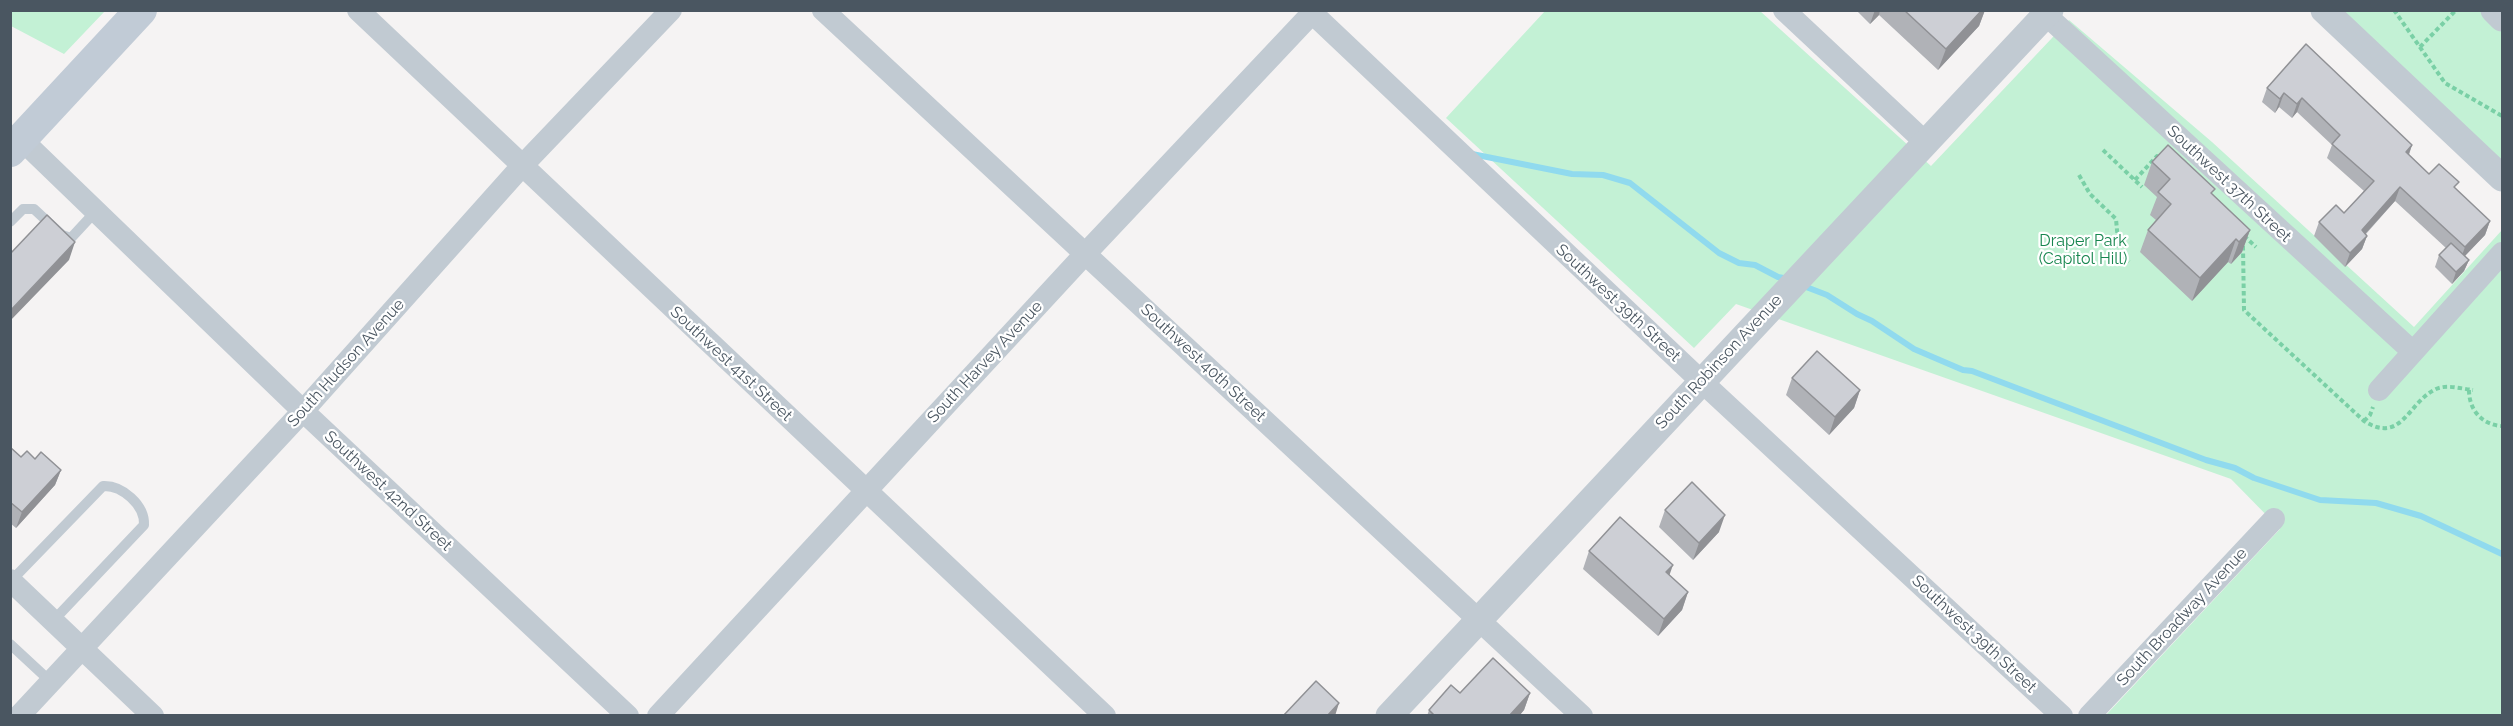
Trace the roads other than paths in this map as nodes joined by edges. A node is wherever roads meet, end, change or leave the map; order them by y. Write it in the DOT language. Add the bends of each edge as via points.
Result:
graph roads {
  1 [pos="141,10"];
  2 [pos="358,10"];
  3 [pos="671,10"];
  4 [pos="823,10"];
  5 [pos="1784,10"];
  6 [pos="2324,10"];
  7 [pos="2494,10"];
  8 [pos="1312,12"];
  9 [pos="2048,13"];
  10 [pos="2502,18"];
  11 [pos="1925,142"];
  12 [pos="16,145"];
  13 [pos="521,167"];
  14 [pos="2502,178"];
  15 [pos="96,211"];
  16 [pos="10,222"];
  17 [pos="1086,253"];
  18 [pos="2502,253"];
  19 [pos="2413,352"];
  20 [pos="1701,381"];
  21 [pos="2379,390"];
  22 [pos="303,411"];
  23 [pos="866,490"];
  24 [pos="2274,519"];
  25 [pos="11,581"];
  26 [pos="1479,619"];
  27 [pos="53,621"];
  28 [pos="10,644"];
  29 [pos="83,649"];
  30 [pos="51,682"];
  31 [pos="19,716"];
  32 [pos="153,716"];
  33 [pos="628,716"];
  34 [pos="657,716"];
  35 [pos="1105,716"];
  36 [pos="1389,716"];
  37 [pos="1582,716"];
  38 [pos="2062,716"];
  39 [pos="2089,716"];
  1 -- 12 [label="main road"];
  2 -- 13 [label="street, Southwest 41st Street"];
  3 -- 13 [label="street, South Hudson Avenue"];
  4 -- 17 [label="street, Southwest 40th Street"];
  5 -- 11 [label="street"];
  6 -- 14 [label="street"];
  7 -- 10 [label="street"];
  8 -- 17 [label="street, South Harvey Avenue"];
  8 -- 20 [label="street, Southwest 39th Street"];
  9 -- 11 [label="street, South Robinson Avenue"];
  9 -- 19 [label="street, Southwest 37th Street"];
  11 -- 20 [label="street, South Robinson Avenue"];
  12 -- 15 [label="street, Southwest 42nd Street"];
  13 -- 22 [label="street, South Hudson Avenue"];
  13 -- 23 [label="street, Southwest 41st Street"];
  15 -- 16 [label="lane" via="71,238 62,235 34,209 23,209"];
  15 -- 22 [label="street, Southwest 42nd Street"];
  17 -- 23 [label="street, South Harvey Avenue"];
  17 -- 26 [label="street, Southwest 40th Street"];
  18 -- 19 [label="street"];
  19 -- 21 [label="street"];
  20 -- 26 [label="street, South Robinson Avenue"];
  20 -- 38 [label="street, Southwest 39th Street"];
  22 -- 29 [label="street, South Hudson Avenue"];
  22 -- 33 [label="street, Southwest 42nd Street"];
  23 -- 34 [label="street, South Harvey Avenue"];
  23 -- 35 [label="street, Southwest 41st Street"];
  24 -- 39 [label="street, South Broadway Avenue"];
  25 -- 27 [label="street"];
  25 -- 27 [label="lane" via="103,486 120,489 140,508 144,525"];
  26 -- 36 [label="street, South Robinson Avenue"];
  26 -- 37 [label="street, Southwest 40th Street"];
  27 -- 29 [label="street"];
  28 -- 30 [label="lane"];
  29 -- 30 [label="street, South Hudson Avenue"];
  29 -- 32 [label="street"];
  30 -- 31 [label="street, South Hudson Avenue"];
}
